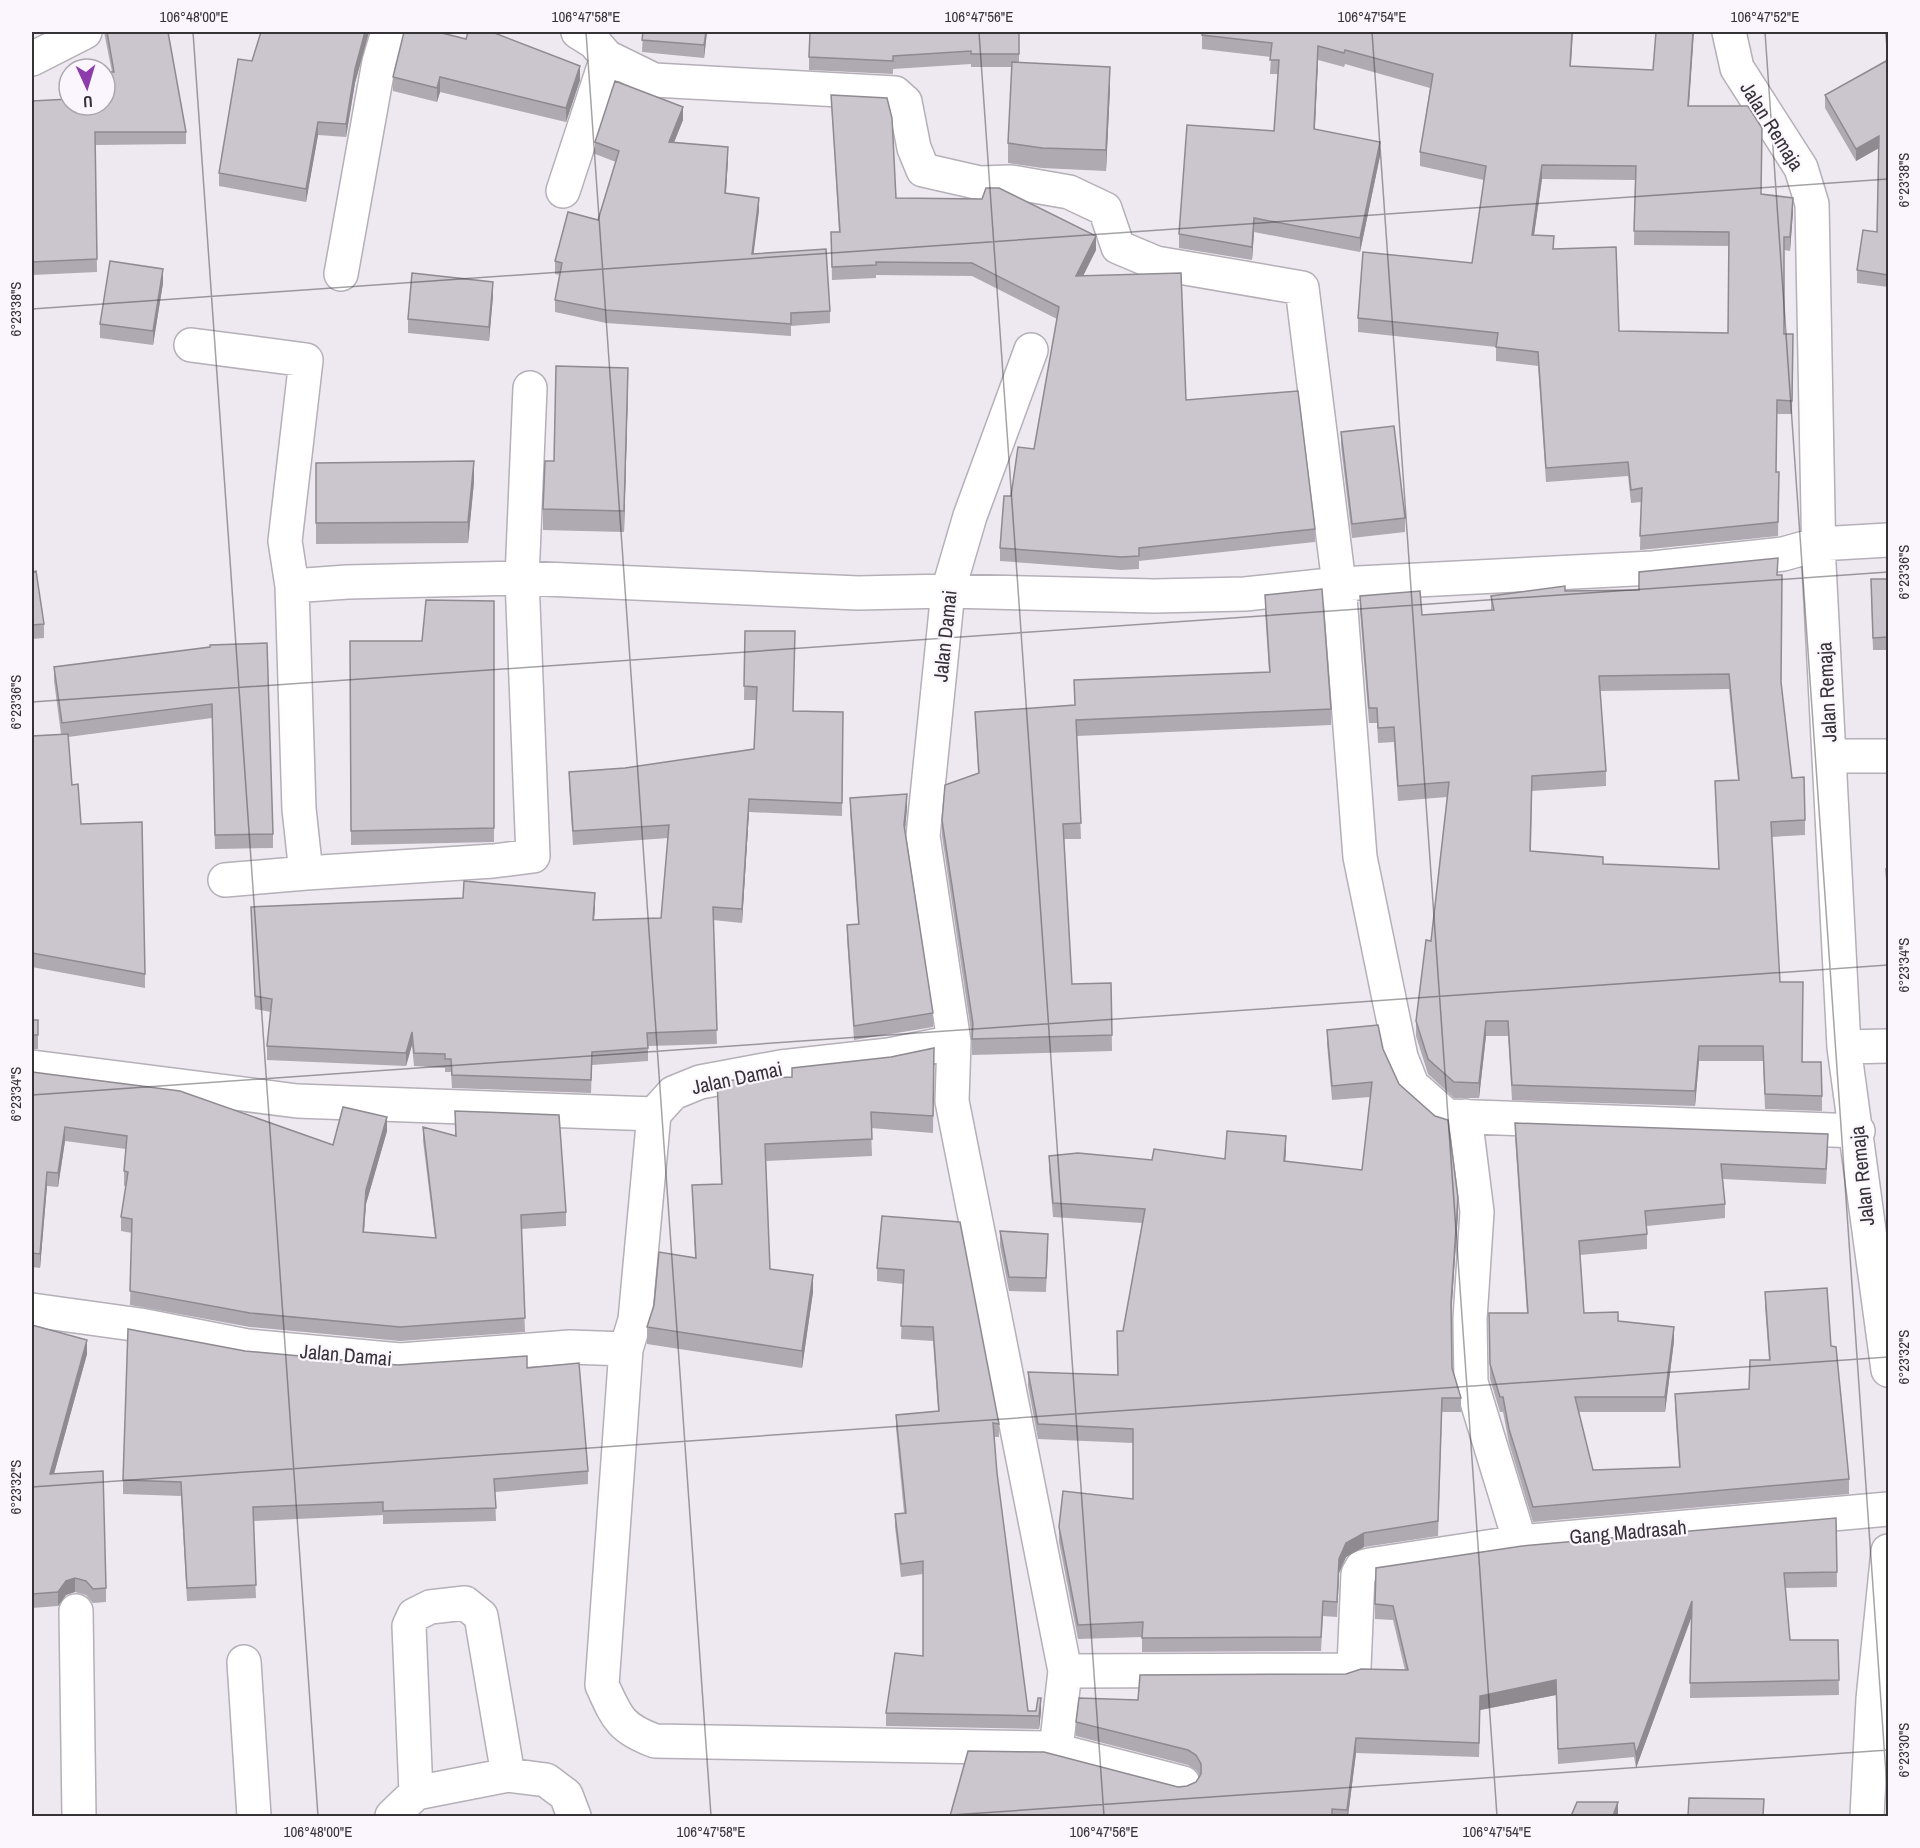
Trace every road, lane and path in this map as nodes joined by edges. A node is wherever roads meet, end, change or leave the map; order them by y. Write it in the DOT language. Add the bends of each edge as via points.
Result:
graph roads {
  1 [pos="85,32"];
  2 [pos="388,32"];
  3 [pos="578,32"];
  4 [pos="1729,32"];
  5 [pos="608,57"];
  6 [pos="32,59"];
  7 [pos="563,191"];
  8 [pos="341,274"];
  9 [pos="191,345"];
  10 [pos="1031,350"];
  11 [pos="530,388"];
  12 [pos="1888,540"];
  13 [pos="1819,544"];
  14 [pos="522,578"];
  15 [pos="1339,584"];
  16 [pos="292,586"];
  17 [pos="948,591"];
  18 [pos="1831,756"];
  19 [pos="1888,756"];
  20 [pos="306,873"];
  21 [pos="225,880"];
  22 [pos="954,1042"];
  23 [pos="1888,1046"];
  24 [pos="1844,1047"];
  25 [pos="32,1066"];
  26 [pos="654,1114"];
  27 [pos="1465,1116"];
  28 [pos="1858,1131"];
  29 [pos="1879,1250"];
  30 [pos="32,1310"];
  31 [pos="626,1349"];
  32 [pos="1888,1370"];
  33 [pos="1888,1509"];
  34 [pos="1520,1542"];
  35 [pos="1888,1551"];
  36 [pos="76,1611"];
  37 [pos="244,1662"];
  38 [pos="1065,1671"];
  39 [pos="1056,1749"];
  40 [pos="508,1775"];
  41 [pos="1184,1783"];
  42 [pos="416,1793"];
  43 [pos="79,1816"];
  44 [pos="254,1816"];
  45 [pos="392,1816"];
  46 [pos="574,1816"];
  47 [pos="1867,1816"];
  1 -- 6 [label="street"];
  2 -- 8 [label="street" via="379,62"];
  3 -- 5 [label="street"];
  4 -- 13 [label="street, Jalan Remaja" via="1737,68 1801,168 1812,204"];
  5 -- 7 [label="street"];
  5 -- 15 [label="street" via="654,80 895,93 905,102 914,148 923,170 980,183 1011,182 1069,192 1105,209 1118,247 1156,263 1302,288"];
  9 -- 16 [label="street" via="306,360 285,541"];
  10 -- 17 [label="street, Jalan Damai" via="970,516"];
  11 -- 14 [label="street"];
  12 -- 13 [label="street"];
  13 -- 15 [label="street" via="1783,554 1653,568"];
  13 -- 18 [label="street, Jalan Remaja"];
  14 -- 16 [label="street"];
  14 -- 17 [label="street" via="846,592"];
  14 -- 20 [label="street" via="532,856"];
  15 -- 17 [label="street" via="1245,594 1154,596"];
  15 -- 27 [label="street" via="1360,857 1401,1057 1413,1085 1431,1104 1447,1116"];
  16 -- 20 [label="street" via="299,808"];
  17 -- 22 [label="street, Jalan Damai" via="923,836"];
  18 -- 19 [label="street"];
  18 -- 24 [label="street, Jalan Remaja"];
  20 -- 21 [label="street"];
  22 -- 26 [label="street, Jalan Damai" via="700,1082 673,1093"];
  22 -- 38 [label="street" via="952,1101"];
  23 -- 24 [label="street"];
  24 -- 28 [label="street, Jalan Remaja"];
  25 -- 26 [label="street" via="297,1101"];
  26 -- 31 [label="street" via="635,1320"];
  27 -- 28 [label="street"];
  27 -- 34 [label="street" via="1477,1212 1470,1319 1472,1382"];
  28 -- 29 [label="street, Jalan Remaja"];
  29 -- 32 [label="street, Jalan Remaja"];
  30 -- 31 [label="street, Jalan Damai" via="140,1325 247,1346 399,1360 570,1347"];
  31 -- 39 [label="street" via="602,1685 629,1731 655,1741"];
  33 -- 34 [label="street, Gang Madrasah"];
  34 -- 38 [label="street, Gang Madrasah" via="1362,1568 1358,1574 1356,1660 1354,1667 1346,1670"];
  35 -- 47 [label="street" via="1873,1699"];
  36 -- 43 [label="street"];
  37 -- 44 [label="street"];
  38 -- 39 [label="street"];
  39 -- 41 [label="street"];
  40 -- 42 [label="street"];
  40 -- 42 [label="street" via="481,1616 465,1603 430,1607 414,1615 409,1626"];
  40 -- 46 [label="street" via="546,1780 566,1795"];
  42 -- 45 [label="street"];
}
